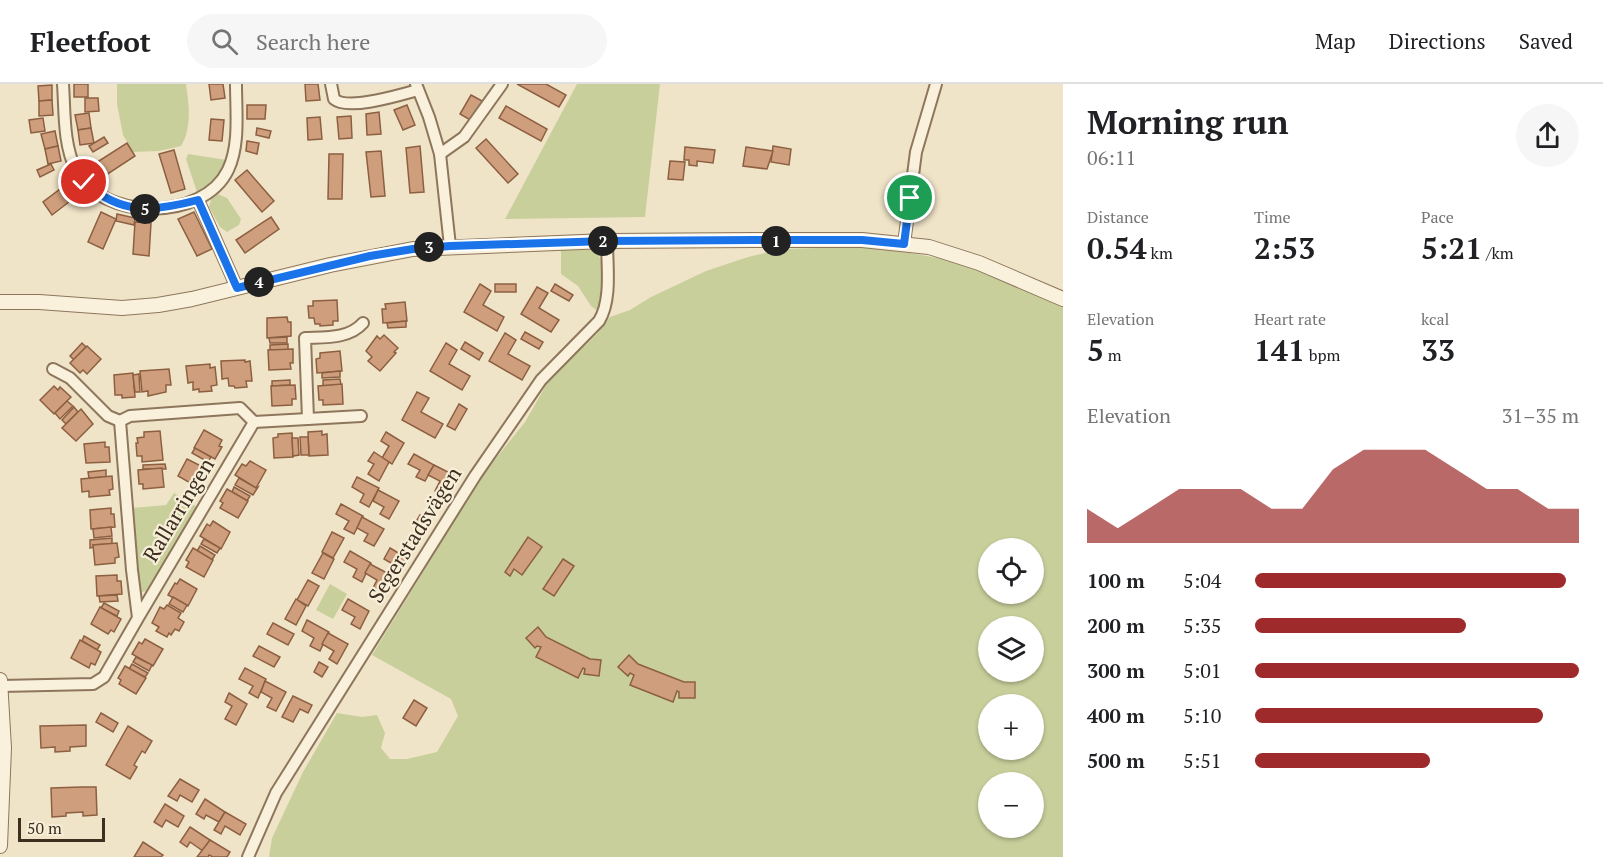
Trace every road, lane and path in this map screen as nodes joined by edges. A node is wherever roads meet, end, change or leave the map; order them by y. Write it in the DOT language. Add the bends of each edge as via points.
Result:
graph roads {
  1 [pos="63,84"];
  2 [pos="236,84"];
  3 [pos="332,84"];
  4 [pos="502,84"];
  5 [pos="936,84"];
  6 [pos="417,87"];
  7 [pos="440,154"];
  8 [pos="198,200"];
  9 [pos="607,241"];
  10 [pos="904,244"];
  11 [pos="450,246"];
  12 [pos="237,288"];
  13 [pos="0,293"];
  14 [pos="1063,299"];
  15 [pos="0,302"];
  16 [pos="39,302"];
  17 [pos="363,323"];
  18 [pos="53,369"];
  19 [pos="361,416"];
  20 [pos="309,419"];
  21 [pos="120,421"];
  22 [pos="254,422"];
  23 [pos="138,618"];
  24 [pos="0,680"];
  25 [pos="1,686"];
  26 [pos="0,846"];
  27 [pos="248,857"];
  1 -- 8 [label="street" via="66,136 75,170 97,194 136,208 163,208"];
  2 -- 8 [label="street" via="236,133 230,165 219,182"];
  3 -- 6 [label="street" via="334,99 343,104 376,100"];
  4 -- 7 [label="street" via="464,137"];
  5 -- 10 [label="street" via="916,152"];
  6 -- 7 [label="street"];
  7 -- 11 [label="street"];
  8 -- 12 [label="street"];
  9 -- 10 [label="street" via="862,240"];
  9 -- 11 [label="street"];
  9 -- 27 [label="street, Segerstadsvägen" via="604,312 541,380 475,476 276,793"];
  10 -- 14 [label="street" via="979,262"];
  11 -- 12 [label="street" via="370,256"];
  12 -- 16 [label="street" via="192,299 122,308"];
  13 -- 16 [label="street"];
  15 -- 16 [label="street"];
  17 -- 20 [label="street" via="345,335 305,338"];
  18 -- 21 [label="street" via="70,378 108,416"];
  19 -- 20 [label="street"];
  20 -- 22 [label="street"];
  21 -- 22 [label="street" via="130,416 240,408"];
  21 -- 23 [label="street, Rallarringen"];
  22 -- 23 [label="street, Rallarringen"];
  23 -- 25 [label="street, Rallarringen" via="104,677 93,684"];
  24 -- 25 [label="street"];
  25 -- 26 [label="street" via="4,748"];
}
